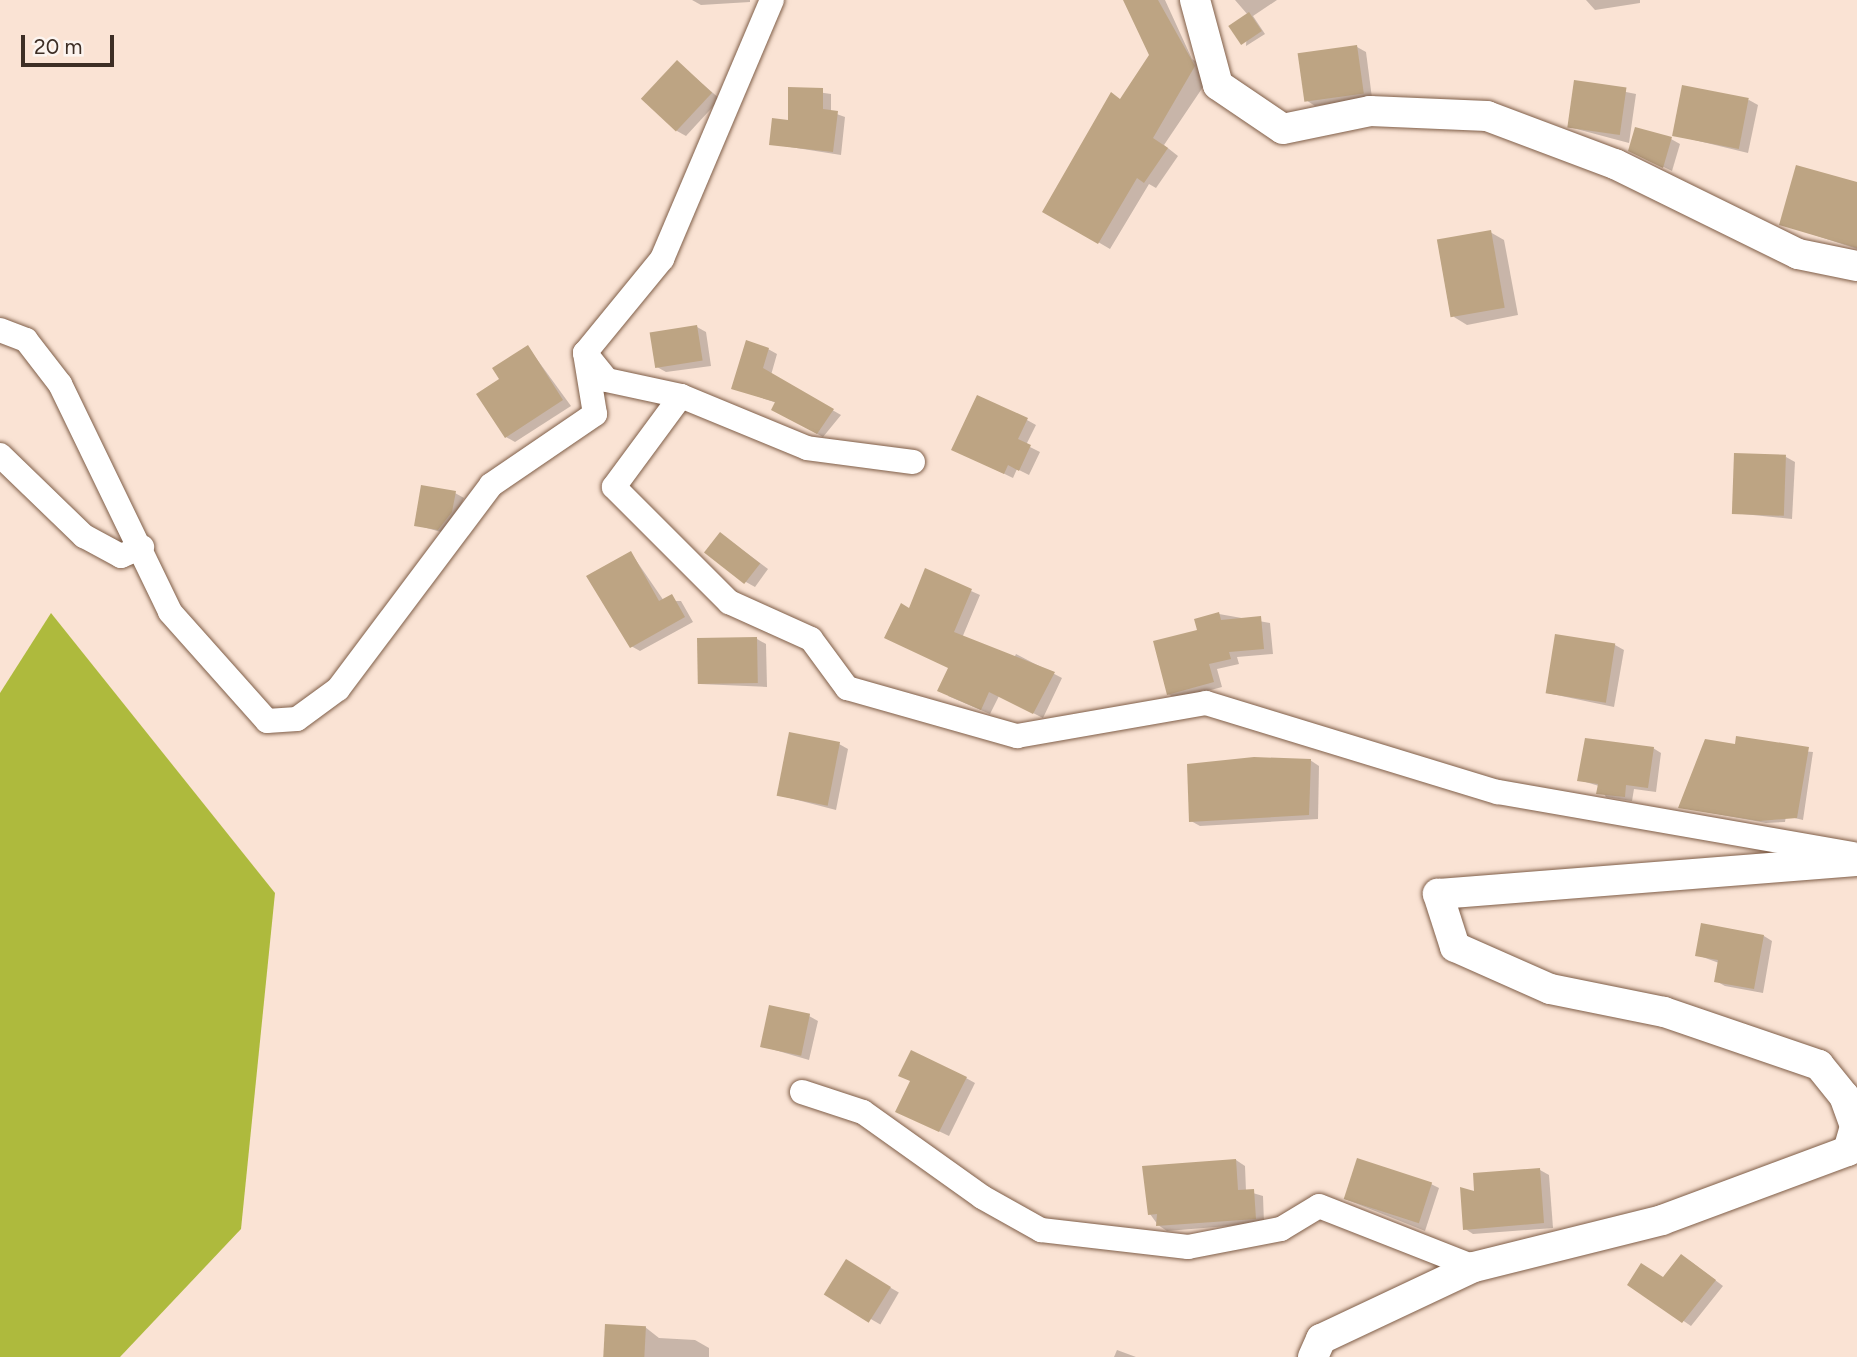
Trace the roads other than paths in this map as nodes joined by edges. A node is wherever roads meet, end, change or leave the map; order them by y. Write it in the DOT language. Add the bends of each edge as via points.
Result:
graph roads {
  1 [pos="772,0"];
  2 [pos="1195,0"];
  3 [pos="1857,266"];
  4 [pos="0,330"];
  5 [pos="585,353"];
  6 [pos="681,396"];
  7 [pos="0,455"];
  8 [pos="913,462"];
  9 [pos="142,547"];
  10 [pos="1857,855"];
  11 [pos="1857,861"];
  12 [pos="802,1092"];
  13 [pos="1474,1267"];
  14 [pos="1313,1357"];
  1 -- 5 [label="street" via="662,259"];
  2 -- 3 [label="street" via="1217,85 1283,129 1370,111 1487,116 1615,164 1798,254"];
  4 -- 9 [label="street" via="26,340 60,384"];
  5 -- 6 [label="street" via="607,380"];
  5 -- 9 [label="street" via="596,414 491,485 338,689 297,719 267,721 170,612"];
  6 -- 8 [label="street" via="807,448"];
  6 -- 10 [label="street" via="614,487 729,603 811,639 847,688 1017,736 1206,703 1498,792"];
  7 -- 9 [label="street" via="84,536 121,556"];
  11 -- 13 [label="street" via="1438,894 1455,947 1550,989 1664,1012 1819,1065 1844,1096 1855,1126 1848,1151 1662,1220"];
  12 -- 13 [label="street" via="863,1112 982,1197 1041,1230 1188,1247 1281,1229 1319,1206"];
  13 -- 14 [label="street" via="1321,1339"];
}
